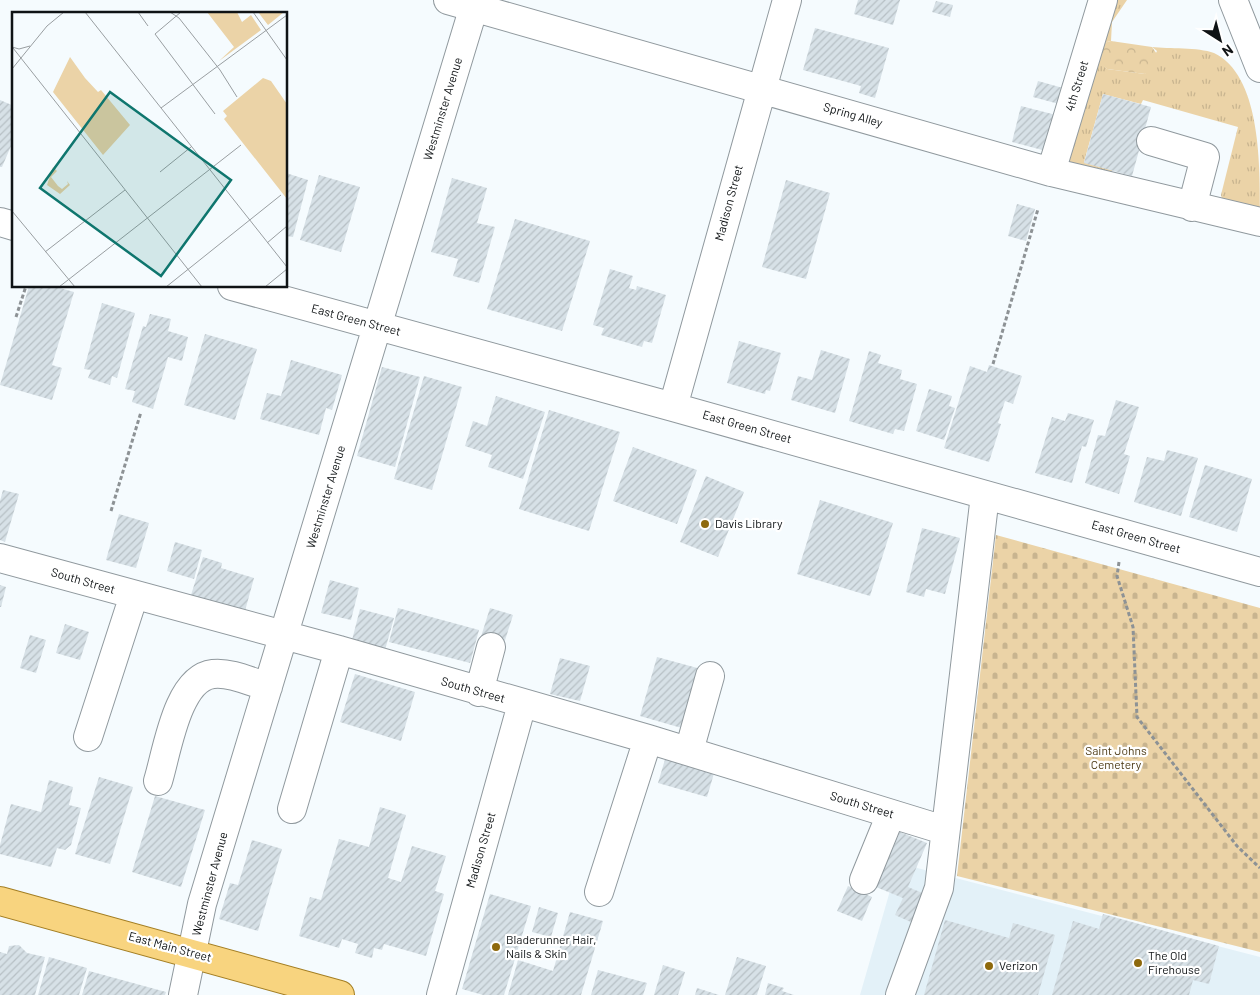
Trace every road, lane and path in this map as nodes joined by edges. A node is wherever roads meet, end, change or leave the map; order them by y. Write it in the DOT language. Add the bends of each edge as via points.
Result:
graph roads {
  1 [pos="787,0"];
  2 [pos="1103,0"];
  3 [pos="1233,0"];
  4 [pos="466,2"];
  5 [pos="1260,68"];
  6 [pos="761,88"];
  7 [pos="1151,141"];
  8 [pos="1051,172"];
  9 [pos="1192,207"];
  10 [pos="1038,209"];
  11 [pos="1260,222"];
  12 [pos="25,288"];
  13 [pos="239,288"];
  14 [pos="16,317"];
  15 [pos="378,326"];
  16 [pos="993,364"];
  17 [pos="673,407"];
  18 [pos="141,412"];
  19 [pos="985,495"];
  20 [pos="111,511"];
  21 [pos="0,558"];
  22 [pos="1120,559"];
  23 [pos="1260,572"];
  24 [pos="134,595"];
  25 [pos="284,635"];
  26 [pos="491,646"];
  27 [pos="339,650"];
  28 [pos="710,676"];
  29 [pos="268,687"];
  30 [pos="479,692"];
  31 [pos="522,704"];
  32 [pos="88,737"];
  33 [pos="648,739"];
  34 [pos="689,751"];
  35 [pos="158,781"];
  36 [pos="292,808"];
  37 [pos="891,814"];
  38 [pos="944,830"];
  39 [pos="1260,868"];
  40 [pos="864,880"];
  41 [pos="599,892"];
  42 [pos="0,901"];
  43 [pos="192,953"];
  44 [pos="183,995"];
  45 [pos="340,995"];
  46 [pos="441,995"];
  47 [pos="900,995"];
  1 -- 6 [label="street, Madison Street"];
  2 -- 8 [label="street, 4th Street"];
  3 -- 5 [label="street"];
  4 -- 6 [label="street, Spring Alley"];
  4 -- 15 [label="street, Westminster Avenue"];
  6 -- 8 [label="street, Spring Alley"];
  6 -- 17 [label="street, Madison Street"];
  7 -- 9 [label="street" via="1205,157"];
  8 -- 9 [label="street, Spring Alley"];
  9 -- 11 [label="street, Spring Alley"];
  10 -- 16 [label="path"];
  12 -- 14 [label="path"];
  13 -- 15 [label="street, East Green Street"];
  15 -- 17 [label="street, East Green Street"];
  15 -- 25 [label="street, Westminster Avenue"];
  17 -- 19 [label="street, East Green Street"];
  18 -- 20 [label="path"];
  19 -- 23 [label="street, East Green Street"];
  19 -- 38 [label="street"];
  21 -- 24 [label="street, South Street"];
  22 -- 39 [label="path" via="1117,576 1133,627 1137,717 1237,846"];
  24 -- 25 [label="street, South Street"];
  24 -- 32 [label="street"];
  25 -- 27 [label="street, South Street"];
  25 -- 29 [label="street, Westminster Avenue"];
  26 -- 30 [label="street"];
  27 -- 30 [label="street, South Street"];
  27 -- 36 [label="street"];
  28 -- 34 [label="street"];
  29 -- 35 [label="street" via="224,674 211,674 199,679 182,701"];
  29 -- 43 [label="street, Westminster Avenue" via="202,904"];
  30 -- 31 [label="street, South Street"];
  31 -- 33 [label="street, South Street"];
  31 -- 46 [label="street, Madison Street"];
  33 -- 34 [label="street, South Street"];
  33 -- 41 [label="street"];
  34 -- 37 [label="street, South Street"];
  37 -- 38 [label="street, South Street"];
  37 -- 40 [label="street"];
  38 -- 47 [label="street" via="939,888"];
  42 -- 43 [label="main road, East Main Street"];
  43 -- 44 [label="street, Westminster Avenue"];
  43 -- 45 [label="main road, East Main Street"];
}
